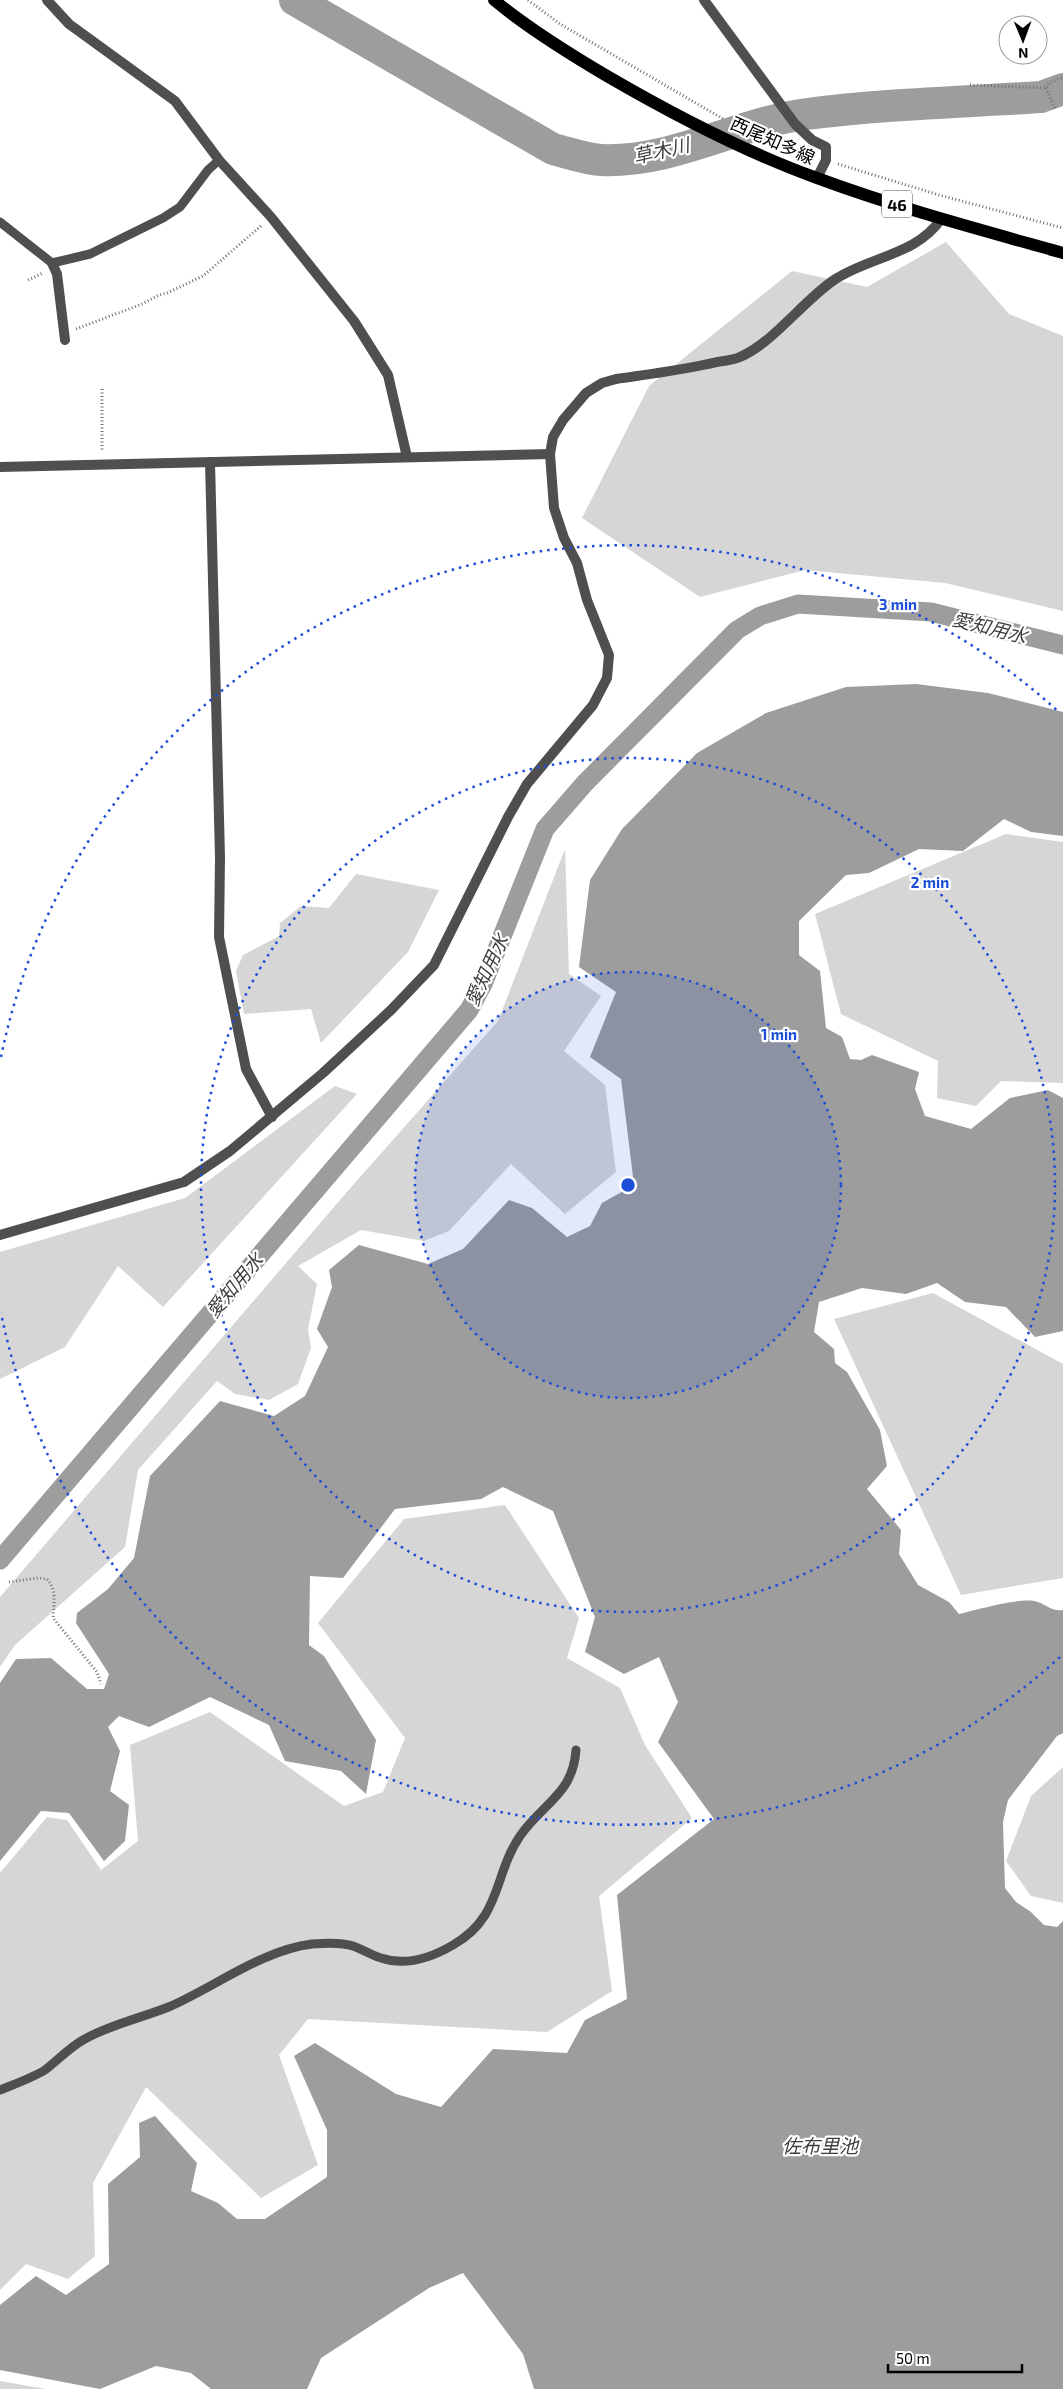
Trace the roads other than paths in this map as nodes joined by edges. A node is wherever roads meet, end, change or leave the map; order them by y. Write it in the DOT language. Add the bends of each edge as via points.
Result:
graph roads {
  1 [pos="47,0"];
  2 [pos="494,0"];
  3 [pos="704,0"];
  4 [pos="219,160"];
  5 [pos="817,178"];
  6 [pos="941,219"];
  7 [pos="0,222"];
  8 [pos="1063,253"];
  9 [pos="52,263"];
  10 [pos="64,336"];
  11 [pos="550,454"];
  12 [pos="407,457"];
  13 [pos="210,462"];
  14 [pos="0,467"];
  15 [pos="272,1117"];
  16 [pos="0,1235"];
  17 [pos="576,1750"];
  18 [pos="0,2090"];
  1 -- 4 [label="street" via="69,24 174,101"];
  2 -- 5 [label="main road, 西尾知多線 / 46" via="565,51 651,102"];
  3 -- 5 [label="street" via="795,124 812,140 826,146 826,160"];
  4 -- 9 [label="lane" via="180,207 163,218 90,254"];
  4 -- 12 [label="street" via="271,217 354,321 382,364"];
  5 -- 6 [label="main road, 西尾知多線 / 46"];
  6 -- 8 [label="main road, 西尾知多線 / 46"];
  6 -- 11 [label="street" via="934,229 904,250 861,265 833,280 740,357 602,383 586,393 563,420 553,437"];
  7 -- 9 [label="lane"];
  9 -- 10 [label="street" via="57,274"];
  11 -- 12 [label="street"];
  11 -- 15 [label="street" via="554,508 608,654 607,678 593,705 527,784 434,965 392,1010"];
  12 -- 13 [label="street"];
  13 -- 14 [label="street"];
  13 -- 15 [label="street" via="220,857 219,937 246,1068"];
  15 -- 16 [label="street" via="184,1182"];
  17 -- 18 [label="lane" via="571,1778 520,1837 486,1914 472,1931 453,1945 431,1956 396,1962 352,1945 313,1944 290,1948 170,2006 114,2024 65,2051 45,2069"];
}
